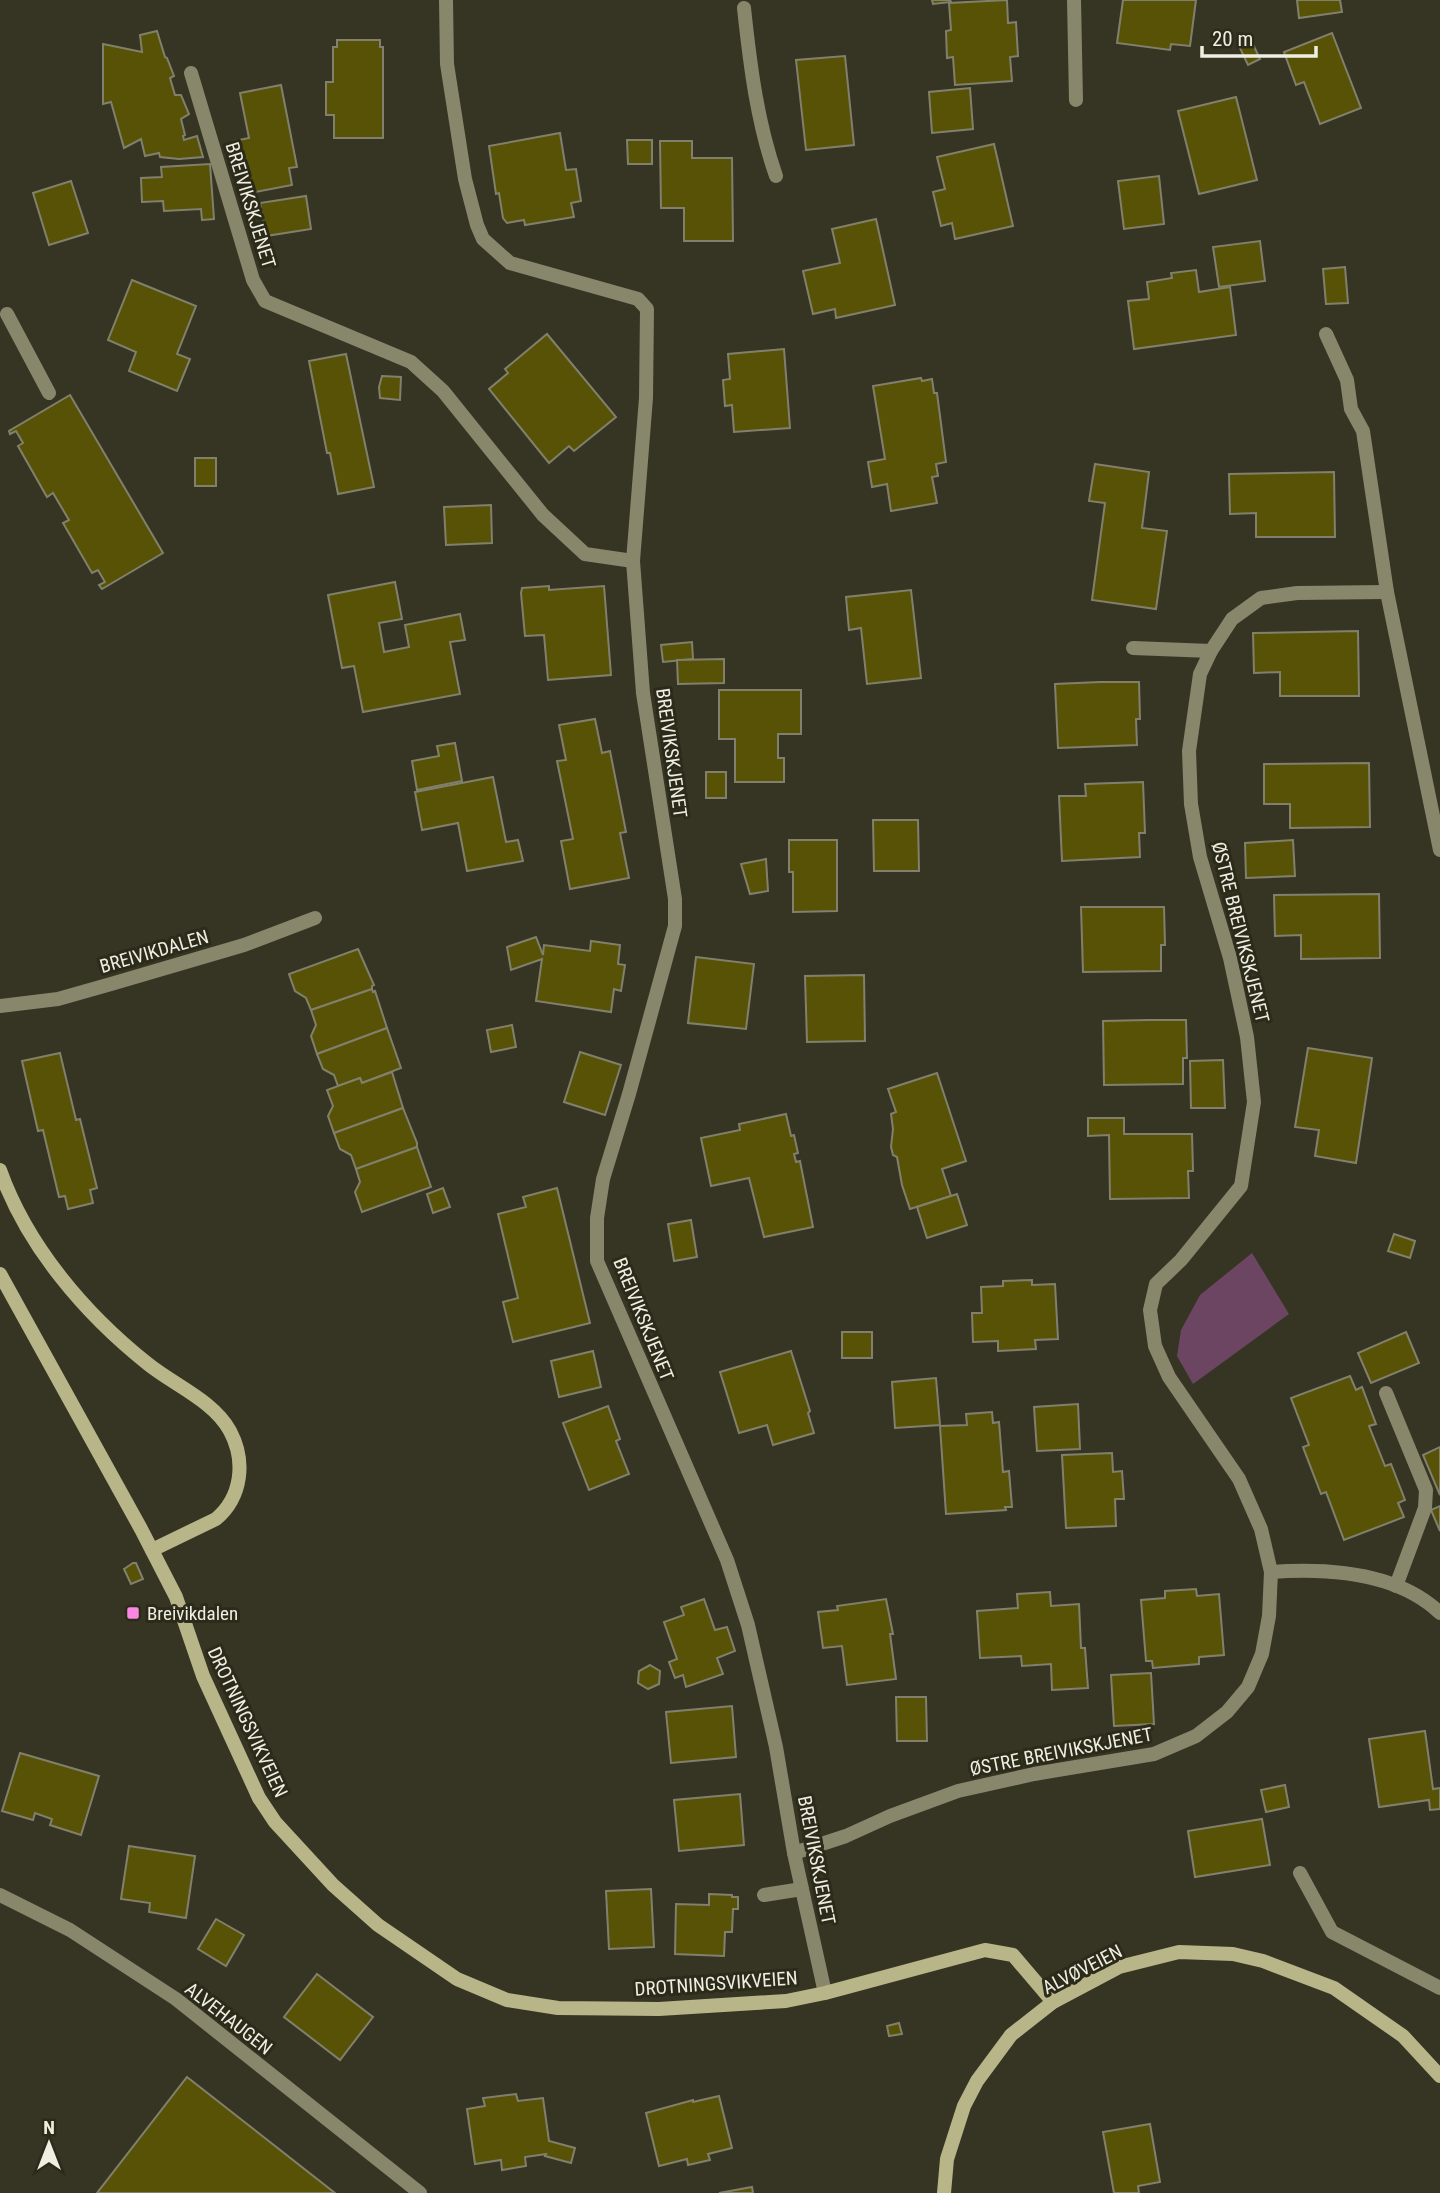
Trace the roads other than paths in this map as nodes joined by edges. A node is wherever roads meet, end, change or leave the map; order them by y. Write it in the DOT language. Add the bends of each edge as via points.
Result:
graph roads {
  1 [pos="446,0"];
  2 [pos="1074,0"];
  3 [pos="744,8"];
  4 [pos="191,73"];
  5 [pos="1076,100"];
  6 [pos="776,176"];
  7 [pos="7,314"];
  8 [pos="1326,334"];
  9 [pos="48,393"];
  10 [pos="633,561"];
  11 [pos="1387,592"];
  12 [pos="1133,648"];
  13 [pos="1211,651"];
  14 [pos="1440,849"];
  15 [pos="315,918"];
  16 [pos="0,1006"];
  17 [pos="0,1170"];
  18 [pos="0,1274"];
  19 [pos="1387,1393"];
  20 [pos="152,1550"];
  21 [pos="1271,1572"];
  22 [pos="1396,1586"];
  23 [pos="1433,1600"];
  24 [pos="1440,1613"];
  25 [pos="794,1853"];
  26 [pos="1300,1874"];
  27 [pos="802,1889"];
  28 [pos="0,1895"];
  29 [pos="764,1895"];
  30 [pos="1440,1988"];
  31 [pos="825,1993"];
  32 [pos="1054,2002"];
  33 [pos="1440,2076"];
  34 [pos="420,2193"];
  35 [pos="943,2193"];
  1 -- 10 [label="street, BREIVIKSKJENET" via="447,64 465,179 484,239 510,263 638,299 647,309 646,398"];
  2 -- 5 [label="street"];
  3 -- 6 [label="street" via="752,81"];
  4 -- 10 [label="street, BREIVIKSKJENET" via="253,280 265,300 411,362 443,391 543,515 585,554"];
  7 -- 9 [label="street"];
  8 -- 11 [label="street" via="1363,431"];
  10 -- 25 [label="street, BREIVIKSKJENET" via="643,693 676,899 675,926 603,1179 597,1261 727,1560 751,1639"];
  11 -- 13 [label="street, ØSTRE BREIVIKSKJENET" via="1261,598 1232,619"];
  11 -- 14 [label="street"];
  12 -- 13 [label="street"];
  13 -- 21 [label="street, ØSTRE BREIVIKSKJENET" via="1200,674 1189,751 1191,804 1200,857 1230,958 1247,1037 1254,1102 1241,1186 1156,1284 1150,1310 1155,1346 1170,1377 1239,1479 1261,1529"];
  15 -- 16 [label="street, BREIVIKDALEN" via="244,945 58,999"];
  17 -- 20 [label="main road" via="37,1242 90,1310 148,1364 214,1411 232,1435 240,1477 222,1514"];
  18 -- 20 [label="main road, DROTNINGSVIKVEIEN"];
  19 -- 22 [label="street" via="1426,1490 1425,1508"];
  20 -- 31 [label="main road, DROTNINGSVIKVEIEN" via="176,1597 209,1688 259,1798 275,1822 333,1885 378,1925 457,1979 507,2000 558,2008 659,2009 786,2001"];
  21 -- 22 [label="street" via="1344,1574"];
  21 -- 25 [label="street, ØSTRE BREIVIKSKJENET" via="1262,1654 1248,1687 1196,1737 1154,1754 958,1791"];
  22 -- 23 [label="street"];
  23 -- 24 [label="street"];
  25 -- 27 [label="street, BREIVIKSKJENET"];
  26 -- 30 [label="street" via="1332,1932"];
  27 -- 29 [label="street"];
  27 -- 31 [label="street, BREIVIKSKJENET"];
  28 -- 34 [label="street, ALVEHAUGEN" via="70,1930 176,1999"];
  31 -- 32 [label="main road, DROTNINGSVIKVEIEN" via="985,1950 1013,1955"];
  32 -- 33 [label="main road, ALVØVEIEN" via="1119,1967 1179,1952 1233,1954 1334,1988 1403,2036"];
  32 -- 35 [label="main road, ALVØVEIEN" via="1011,2035 977,2081 947,2159"];
}
